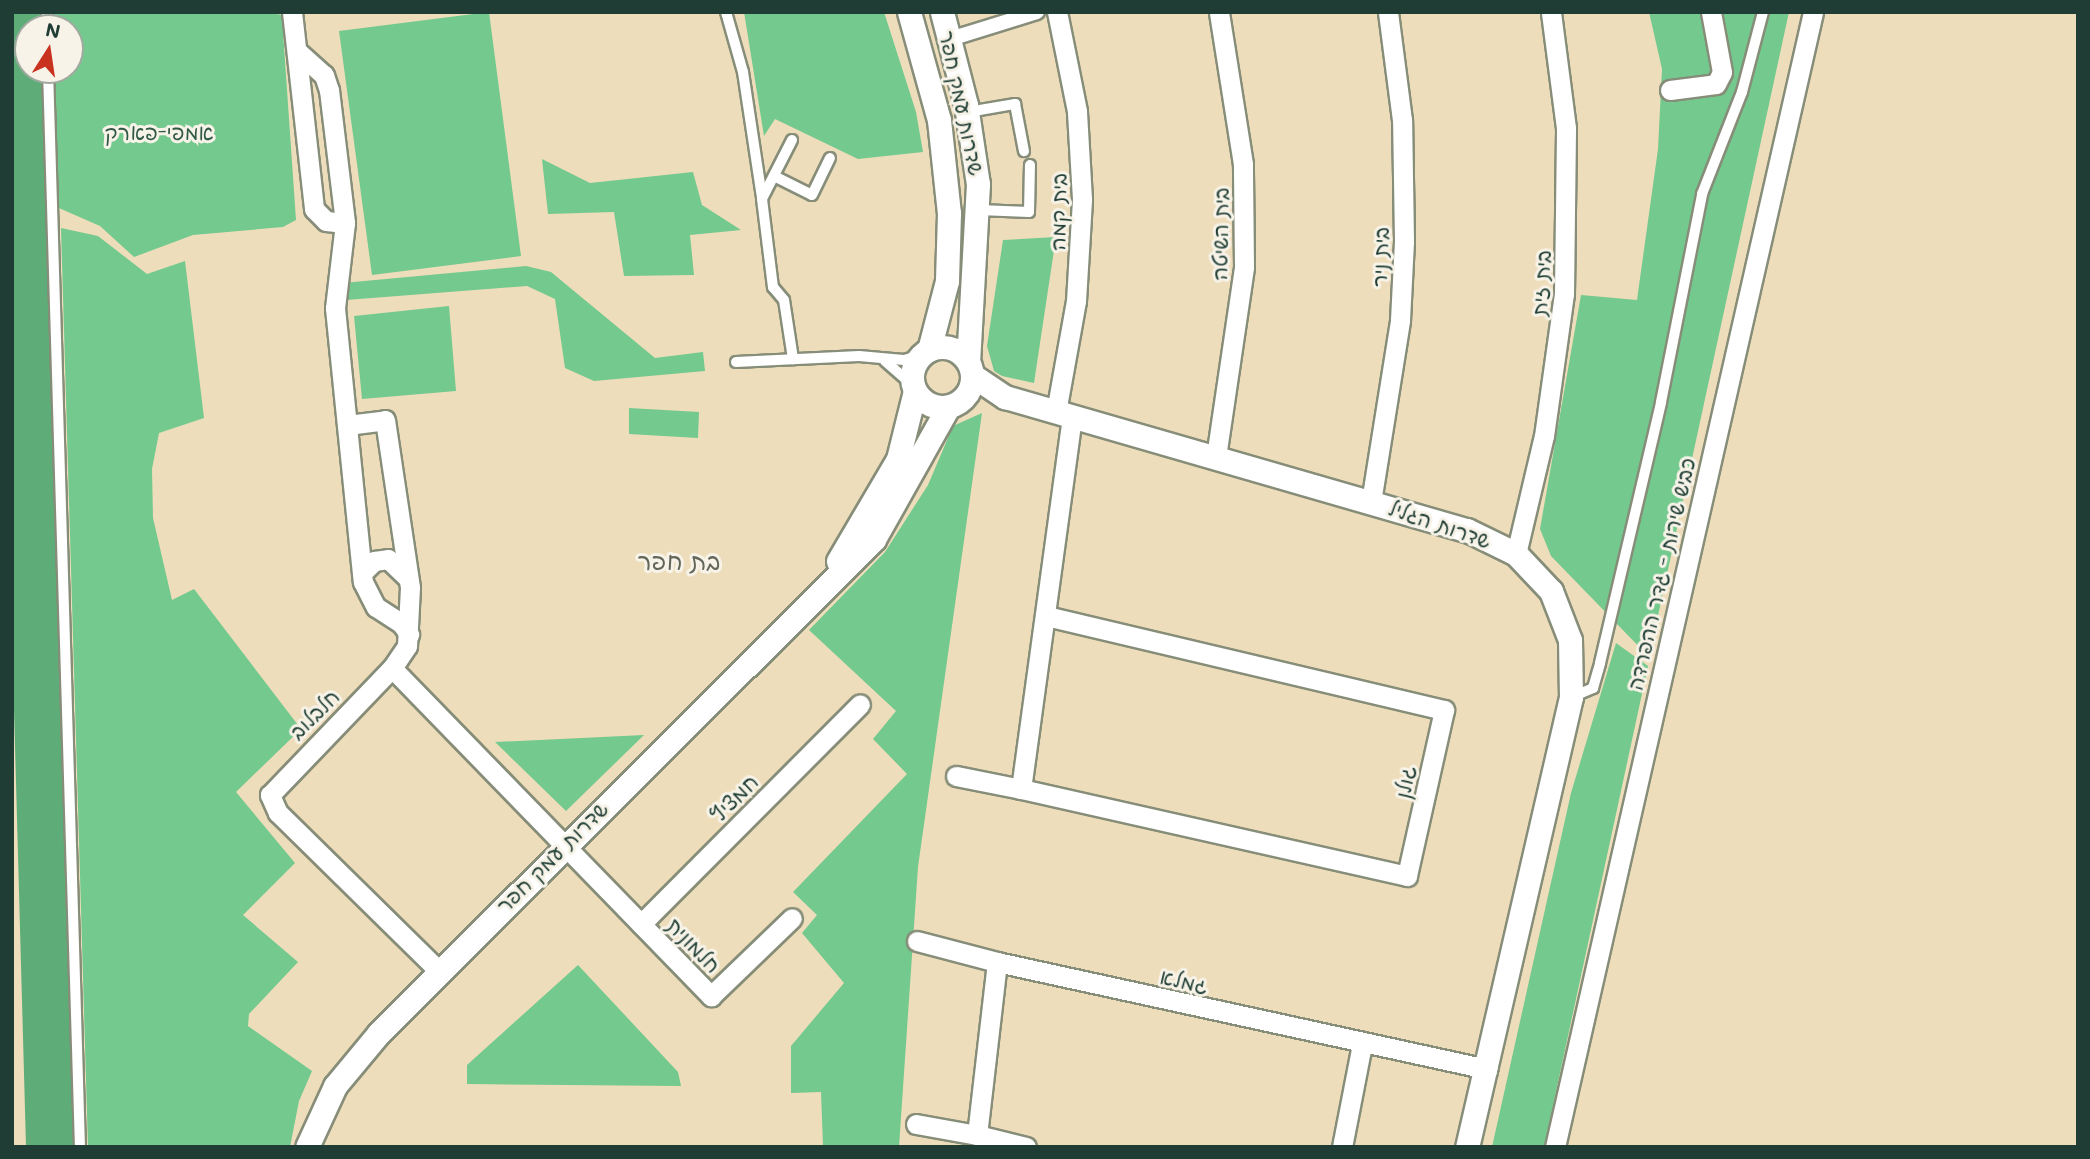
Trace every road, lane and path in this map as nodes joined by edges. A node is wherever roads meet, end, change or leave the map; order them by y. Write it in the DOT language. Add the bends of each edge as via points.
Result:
graph roads {
  1 [pos="292,12"];
  2 [pos="726,12"];
  3 [pos="909,12"];
  4 [pos="942,12"];
  5 [pos="1037,12"];
  6 [pos="1057,12"];
  7 [pos="1219,12"];
  8 [pos="1388,12"];
  9 [pos="1551,12"];
  10 [pos="1711,12"];
  11 [pos="1763,12"];
  12 [pos="1813,12"];
  13 [pos="950,39"];
  14 [pos="297,51"];
  15 [pos="48,84"];
  16 [pos="1670,90"];
  17 [pos="968,113"];
  18 [pos="792,140"];
  19 [pos="1024,151"];
  20 [pos="830,158"];
  21 [pos="1030,165"];
  22 [pos="774,176"];
  23 [pos="762,199"];
  24 [pos="979,209"];
  25 [pos="345,223"];
  26 [pos="925,353"];
  27 [pos="793,359"];
  28 [pos="881,359"];
  29 [pos="736,362"];
  30 [pos="970,368"];
  31 [pos="915,388"];
  32 [pos="1005,397"];
  33 [pos="956,402"];
  34 [pos="1064,414"];
  35 [pos="346,425"];
  36 [pos="1216,457"];
  37 [pos="1371,502"];
  38 [pos="1516,554"];
  39 [pos="362,573"];
  40 [pos="408,579"];
  41 [pos="822,586"];
  42 [pos="410,601"];
  43 [pos="376,607"];
  44 [pos="1046,616"];
  45 [pos="409,634"];
  46 [pos="392,668"];
  47 [pos="1571,697"];
  48 [pos="860,704"];
  49 [pos="956,776"];
  50 [pos="1021,789"];
  51 [pos="565,846"];
  52 [pos="792,918"];
  53 [pos="641,924"];
  54 [pos="917,941"];
  55 [pos="997,962"];
  56 [pos="439,971"];
  57 [pos="1362,1044"];
  58 [pos="1487,1069"];
  59 [pos="916,1124"];
  60 [pos="977,1135"];
  61 [pos="80,1147"];
  62 [pos="307,1147"];
  63 [pos="1026,1147"];
  64 [pos="1342,1147"];
  65 [pos="1467,1147"];
  66 [pos="1555,1147"];
  1 -- 14 [label="street"];
  2 -- 23 [label="lane" via="743,72"];
  3 -- 26 [label="street, שדרות עמק חפר" via="939,120 949,213 947,281"];
  4 -- 13 [label="street, שדרות עמק חפר"];
  5 -- 13 [label="street"];
  6 -- 34 [label="street, בית קמה" via="1075,100 1082,200"];
  7 -- 36 [label="street, בית השיטה" via="1243,164 1244,256 1234,354"];
  8 -- 37 [label="street, בית ניר" via="1402,120 1405,241 1397,342"];
  9 -- 38 [label="street, בית זית" via="1566,128 1564,294 1544,436"];
  10 -- 16 [label="street" via="1722,72 1716,84"];
  11 -- 47 [label="lane" via="1742,92 1702,194 1661,402 1597,676 1593,688"];
  12 -- 66 [label="street, כביש שירות - גדר ההפרדה"];
  13 -- 17 [label="street, שדרות עמק חפר"];
  14 -- 25 [label="street" via="324,75 330,90"];
  14 -- 25 [label="street" via="314,209 326,221"];
  15 -- 61 [label="lane"];
  17 -- 19 [label="lane" via="1015,104"];
  17 -- 24 [label="street, שדרות עמק חפר"];
  18 -- 22 [label="lane"];
  20 -- 22 [label="lane" via="812,195"];
  21 -- 24 [label="lane" via="1029,212"];
  22 -- 23 [label="lane"];
  23 -- 27 [label="lane" via="773,287 784,300"];
  24 -- 30 [label="street, שדרות עמק חפר"];
  25 -- 35 [label="street" via="334,296"];
  26 -- 28 [label="lane"];
  26 -- 30 [label="street" via="954,349"];
  26 -- 31 [label="street" via="913,371"];
  27 -- 28 [label="lane"];
  27 -- 29 [label="lane"];
  28 -- 31 [label="lane"];
  30 -- 32 [label="street, שדרות הגליל"];
  30 -- 33 [label="street"];
  31 -- 33 [label="street" via="929,404"];
  31 -- 41 [label="street, שדרות עמק חפר" via="898,459"];
  32 -- 33 [label="street, שדרות הגליל"];
  32 -- 34 [label="street, שדרות הגליל"];
  33 -- 41 [label="street, שדרות עמק חפר" via="885,524 858,556"];
  34 -- 36 [label="street, שדרות הגליל"];
  34 -- 44 [label="street"];
  35 -- 39 [label="street"];
  35 -- 40 [label="street" via="385,420"];
  36 -- 37 [label="street, שדרות הגליל"];
  37 -- 38 [label="street, שדרות הגליל" via="1467,530"];
  38 -- 47 [label="street, שדרות הגליל" via="1537,573 1563,614 1570,640"];
  39 -- 40 [label="street" via="374,561 388,559"];
  39 -- 43 [label="street"];
  40 -- 42 [label="street"];
  41 -- 51 [label="street, שדרות עמק חפר"];
  42 -- 43 [label="street" via="400,610"];
  42 -- 45 [label="street"];
  43 -- 45 [label="street"];
  44 -- 50 [label="street"];
  44 -- 50 [label="street, גולן" via="1444,710 1407,876"];
  45 -- 46 [label="street" via="401,658"];
  46 -- 51 [label="street"];
  46 -- 56 [label="street, חלבלוב" via="273,787 271,803"];
  47 -- 58 [label="street, שדרות הגליל"];
  48 -- 53 [label="street, חמציץ"];
  49 -- 50 [label="street, גולן"];
  51 -- 53 [label="street, חלמונית"];
  51 -- 56 [label="street, שדרות עמק חפר"];
  52 -- 53 [label="street, חלמונית" via="711,996"];
  54 -- 55 [label="street, גמלא"];
  55 -- 57 [label="street, גמלא"];
  55 -- 60 [label="street"];
  56 -- 62 [label="street, שדרות עמק חפר" via="346,1069"];
  57 -- 58 [label="street, גמלא"];
  57 -- 64 [label="street"];
  58 -- 65 [label="street, שדרות הגליל"];
  59 -- 60 [label="street"];
  60 -- 63 [label="street"];
}
